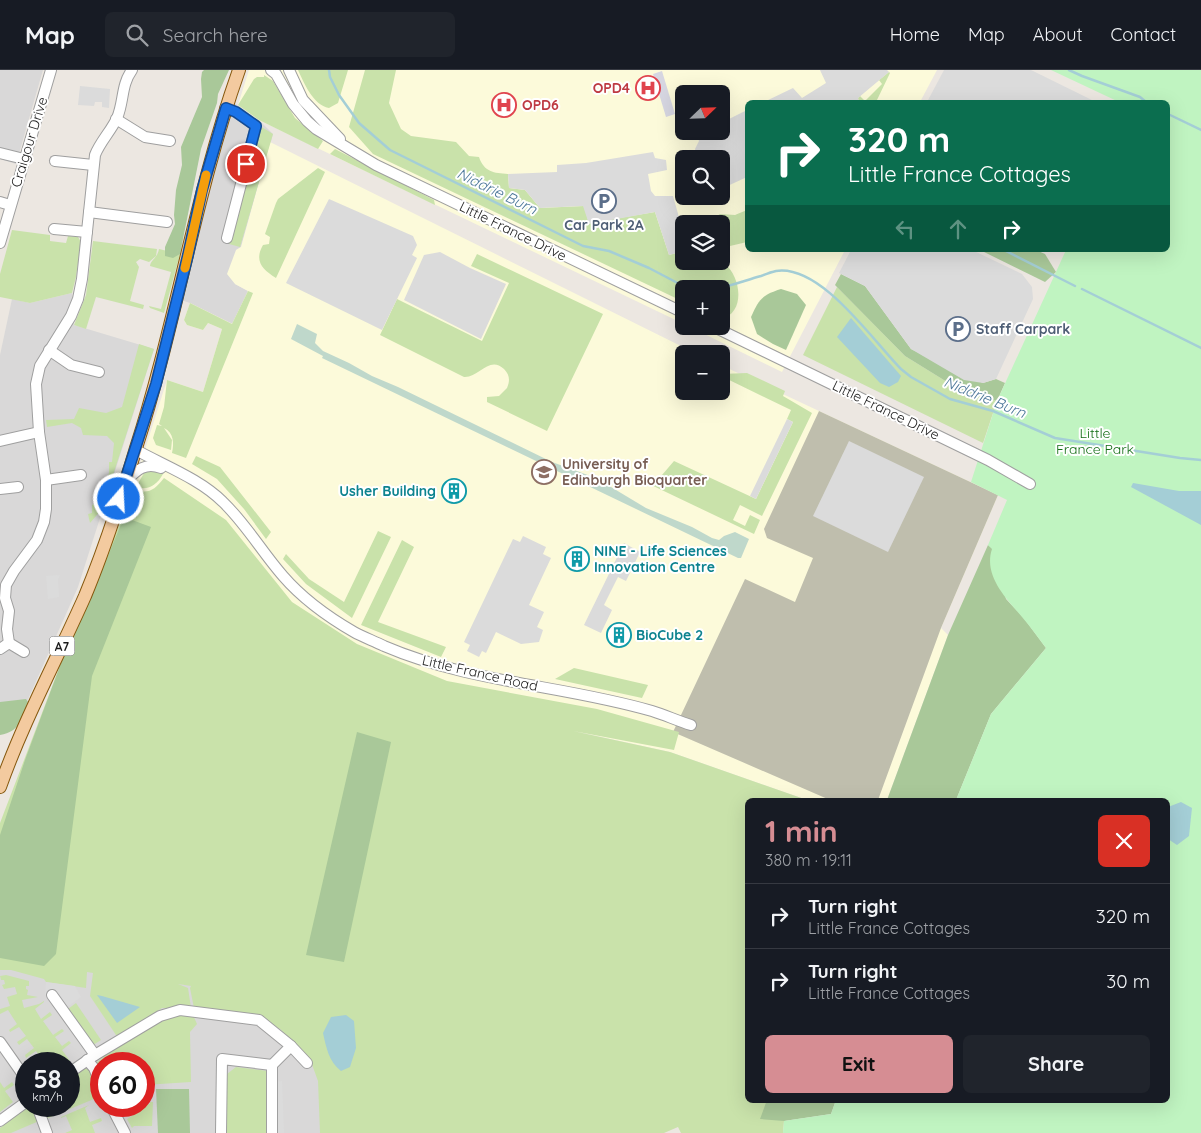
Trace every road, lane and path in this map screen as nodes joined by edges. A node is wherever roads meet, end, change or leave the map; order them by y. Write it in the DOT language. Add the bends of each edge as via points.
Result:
graph roads {
  1 [pos="50,70"];
  2 [pos="132,70"];
  3 [pos="239,70"];
  4 [pos="271,70"];
  5 [pos="289,70"];
  6 [pos="226,108"];
  7 [pos="116,119"];
  8 [pos="170,141"];
  9 [pos="345,146"];
  10 [pos="0,153"];
  11 [pos="24,159"];
  12 [pos="55,161"];
  13 [pos="93,164"];
  14 [pos="5,204"];
  15 [pos="89,212"];
  16 [pos="167,222"];
  17 [pos="54,229"];
  18 [pos="86,232"];
  19 [pos="227,238"];
  20 [pos="0,243"];
  21 [pos="675,309"];
  22 [pos="730,335"];
  23 [pos="49,350"];
  24 [pos="98,372"];
  25 [pos="39,432"];
  26 [pos="0,441"];
  27 [pos="136,450"];
  28 [pos="80,475"];
  29 [pos="183,475"];
  30 [pos="46,480"];
  31 [pos="125,482"];
  32 [pos="1030,484"];
  33 [pos="18,487"];
  34 [pos="0,489"];
  35 [pos="9,642"];
  36 [pos="0,649"];
  37 [pos="24,652"];
  38 [pos="691,725"];
  39 [pos="0,787"];
  40 [pos="52,995"];
  41 [pos="0,1042"];
  42 [pos="291,1046"];
  43 [pos="99,1052"];
  44 [pos="90,1055"];
  45 [pos="15,1063"];
  46 [pos="308,1064"];
  47 [pos="272,1065"];
  48 [pos="15,1110"];
  49 [pos="41,1117"];
  50 [pos="117,1117"];
  51 [pos="0,1121"];
  52 [pos="47,1133"];
  53 [pos="125,1133"];
  54 [pos="221,1133"];
  55 [pos="272,1133"];
  1 -- 11 [label="street, Craigour Drive"];
  2 -- 7 [label="street" via="124,86"];
  3 -- 6 [label="main road, A7"];
  4 -- 9 [label="street, Little France Drive" via="307,121"];
  5 -- 9 [label="street, Little France Drive" via="302,100"];
  6 -- 19 [label="street" via="256,126"];
  6 -- 27 [label="main road, A7"];
  7 -- 8 [label="street" via="145,137"];
  7 -- 13 [label="street" via="98,147"];
  9 -- 21 [label="street, Little France Drive" via="376,165"];
  10 -- 11 [label="street"];
  11 -- 14 [label="street, Craigour Drive"];
  12 -- 13 [label="street"];
  13 -- 15 [label="street"];
  14 -- 20 [label="street, Craigour Drive"];
  15 -- 16 [label="street"];
  15 -- 18 [label="street"];
  17 -- 18 [label="street"];
  18 -- 23 [label="street" via="78,299"];
  22 -- 32 [label="street, Little France Drive" via="988,460"];
  23 -- 24 [label="street" via="71,365"];
  23 -- 25 [label="street" via="40,366 36,384"];
  25 -- 26 [label="street"];
  25 -- 30 [label="street"];
  27 -- 29 [label="street, Little France Road"];
  27 -- 31 [label="main road, A7"];
  28 -- 30 [label="street"];
  29 -- 31 [label="street, Little France Road" via="145,465"];
  29 -- 38 [label="street, Little France Road" via="222,501 283,576 305,597 336,622 356,633 447,669 652,711"];
  30 -- 35 [label="street" via="42,532 6,585"];
  31 -- 39 [label="main road, A7" via="86,593"];
  33 -- 34 [label="street"];
  35 -- 36 [label="street"];
  35 -- 37 [label="street"];
  40 -- 44 [label="street"];
  41 -- 45 [label="street"];
  42 -- 43 [label="street" via="259,1020 180,1010 160,1016"];
  42 -- 46 [label="street"];
  42 -- 47 [label="street"];
  47 -- 54 [label="street" via="222,1059"];
  47 -- 55 [label="street"];
  48 -- 51 [label="street"];
  49 -- 52 [label="street"];
  50 -- 53 [label="street"];
}
